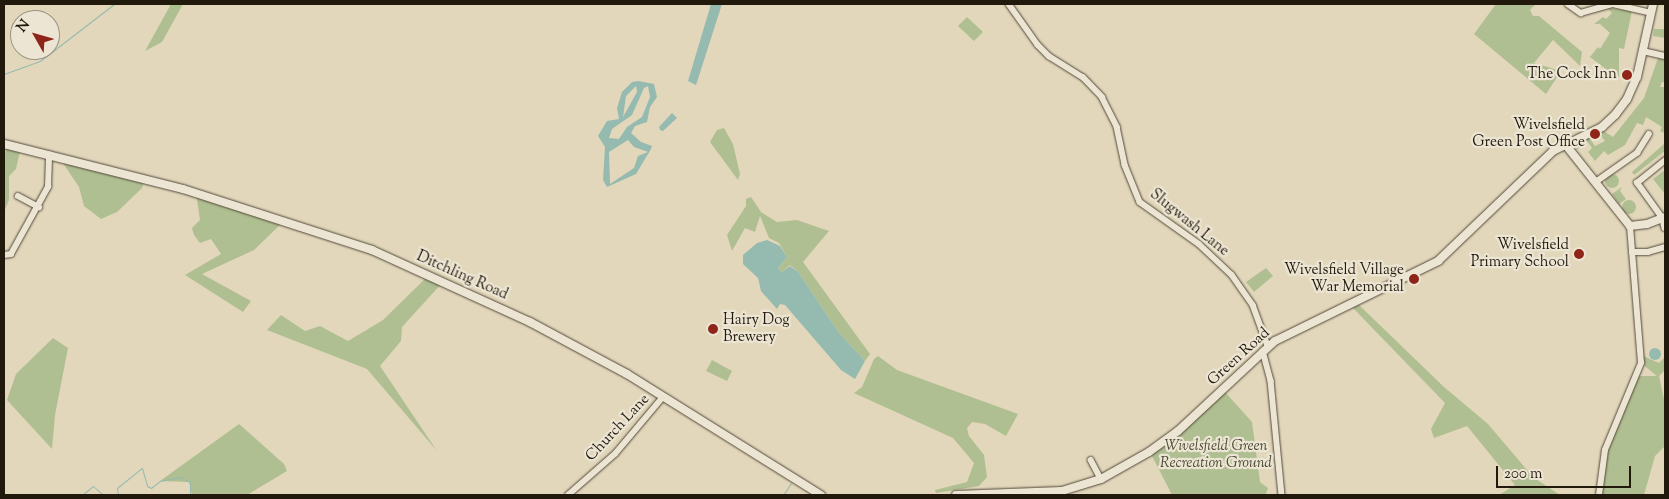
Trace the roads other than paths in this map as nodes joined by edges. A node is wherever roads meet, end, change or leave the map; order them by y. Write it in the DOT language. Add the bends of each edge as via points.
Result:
graph roads {
  1 [pos="1010,4"];
  2 [pos="1568,4"];
  3 [pos="1614,4"];
  4 [pos="1653,4"];
  5 [pos="1584,13"];
  6 [pos="1651,13"];
  7 [pos="1584,20"];
  8 [pos="1643,51"];
  9 [pos="1665,56"];
  10 [pos="1649,134"];
  11 [pos="4,144"];
  12 [pos="1565,144"];
  13 [pos="49,155"];
  14 [pos="1665,160"];
  15 [pos="1597,181"];
  16 [pos="18,196"];
  17 [pos="39,207"];
  18 [pos="1664,222"];
  19 [pos="1630,226"];
  20 [pos="1665,247"];
  21 [pos="1632,252"];
  22 [pos="4,255"];
  23 [pos="1266,348"];
  24 [pos="664,397"];
  25 [pos="1091,460"];
  26 [pos="1101,479"];
  27 [pos="980,494"];
  28 [pos="568,495"];
  29 [pos="821,495"];
  30 [pos="956,495"];
  31 [pos="1282,495"];
  32 [pos="1599,495"];
  1 -- 23 [label="street, Slugwash Lane" via="1049,56 1084,77 1102,97 1117,127 1124,166 1140,202 1199,244 1232,275 1253,304"];
  2 -- 5 [label="street"];
  3 -- 5 [label="street"];
  3 -- 6 [label="street"];
  4 -- 6 [label="street, Green Road"];
  5 -- 7 [label="street"];
  6 -- 8 [label="street, Green Road"];
  8 -- 9 [label="street"];
  8 -- 12 [label="street, Green Road" via="1632,90 1615,115 1602,127"];
  10 -- 15 [label="street" via="1637,153"];
  11 -- 13 [label="street, Ditchling Road"];
  12 -- 15 [label="street"];
  12 -- 23 [label="street, Green Road" via="1547,156 1438,260"];
  13 -- 17 [label="street" via="48,187"];
  13 -- 24 [label="street, Ditchling Road" via="190,190 372,250 530,322"];
  14 -- 18 [label="street" via="1637,182"];
  15 -- 19 [label="street"];
  16 -- 17 [label="street"];
  17 -- 22 [label="street" via="11,254"];
  18 -- 19 [label="street"];
  19 -- 21 [label="street"];
  20 -- 21 [label="street"];
  21 -- 32 [label="street" via="1641,363 1604,450"];
  23 -- 26 [label="street, Green Road" via="1178,431 1150,452"];
  23 -- 31 [label="street, Slugwash Lane"];
  24 -- 28 [label="street, Church Lane" via="615,454"];
  24 -- 29 [label="street, Ditchling Road"];
  25 -- 26 [label="street"];
  26 -- 27 [label="street, Green Road" via="1062,491"];
  27 -- 30 [label="street, Green Road"];
}
